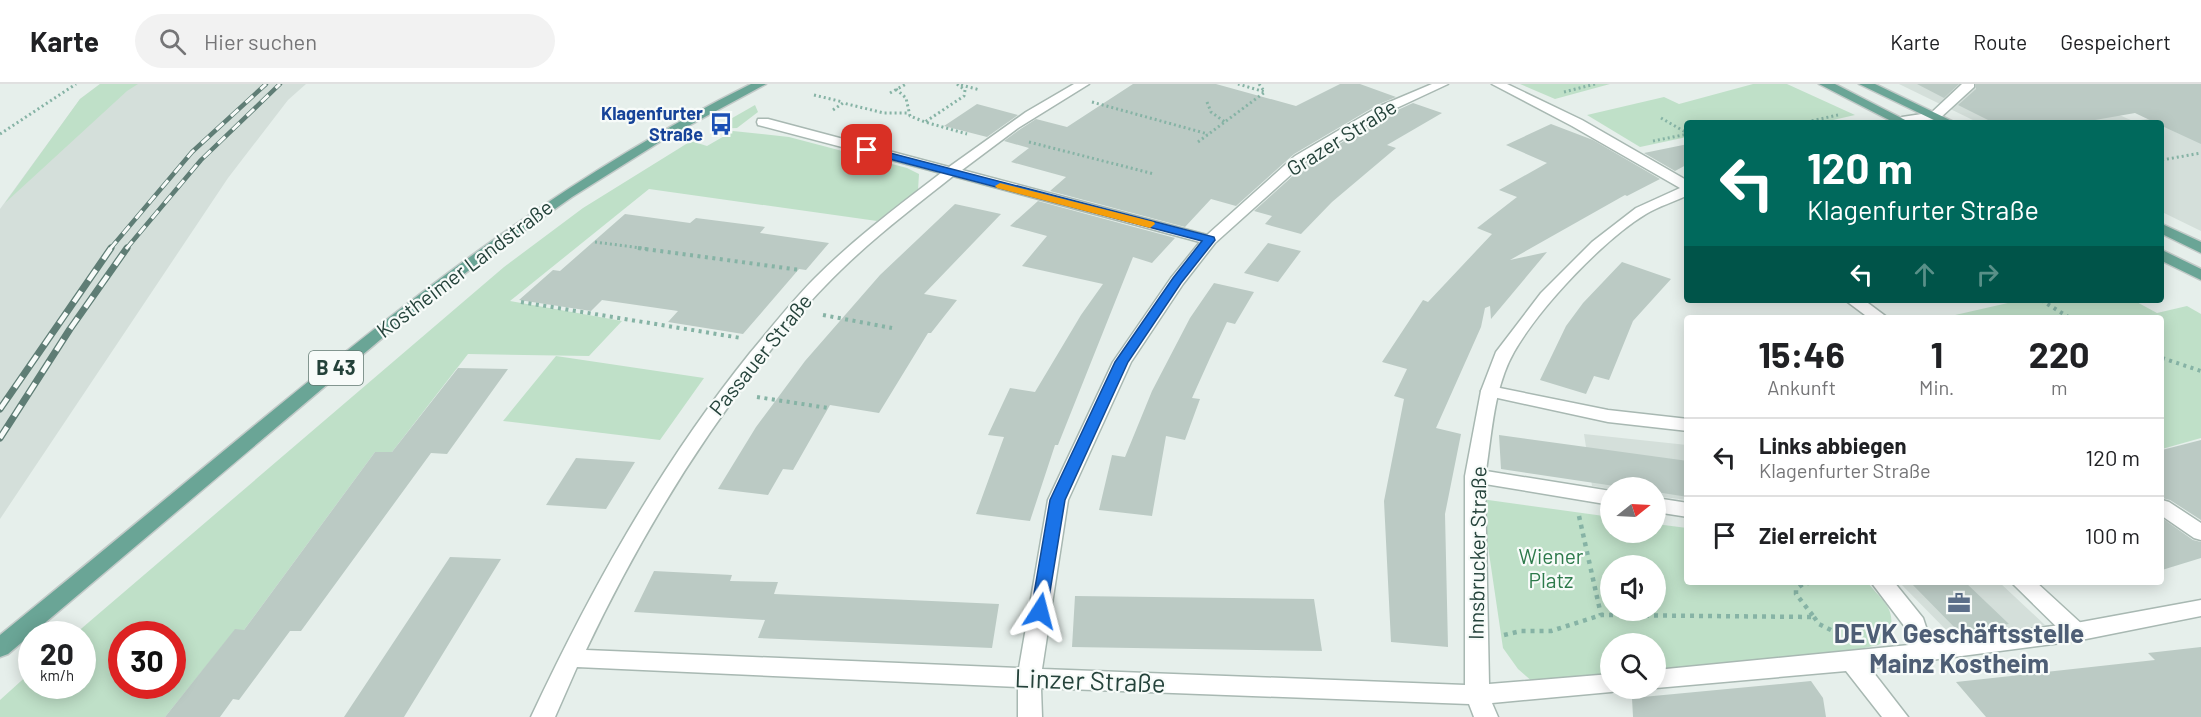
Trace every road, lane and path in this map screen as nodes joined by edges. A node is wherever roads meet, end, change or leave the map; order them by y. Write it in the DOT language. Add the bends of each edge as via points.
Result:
graph roads {
  1 [pos="76,84"];
  2 [pos="760,84"];
  3 [pos="906,84"];
  4 [pos="958,84"];
  5 [pos="1083,84"];
  6 [pos="1238,84"];
  7 [pos="1259,84"];
  8 [pos="1442,84"];
  9 [pos="1498,84"];
  10 [pos="1825,84"];
  11 [pos="1864,84"];
  12 [pos="1968,84"];
  13 [pos="896,89"];
  14 [pos="980,90"];
  15 [pos="1265,92"];
  16 [pos="890,93"];
  17 [pos="1065,94"];
  18 [pos="814,95"];
  19 [pos="1207,102"];
  20 [pos="843,103"];
  21 [pos="833,110"];
  22 [pos="908,113"];
  23 [pos="1844,113"];
  24 [pos="1935,116"];
  25 [pos="1661,118"];
  26 [pos="1815,120"];
  27 [pos="1899,120"];
  28 [pos="1914,120"];
  29 [pos="1944,120"];
  30 [pos="762,122"];
  31 [pos="924,122"];
  32 [pos="1225,122"];
  33 [pos="1684,132"];
  34 [pos="0,134"];
  35 [pos="1208,134"];
  36 [pos="995,138"];
  37 [pos="1198,142"];
  38 [pos="2201,153"];
  39 [pos="2164,160"];
  40 [pos="950,173"];
  41 [pos="1154,174"];
  42 [pos="1684,186"];
  43 [pos="1684,190"];
  44 [pos="2164,229"];
  45 [pos="1210,240"];
  46 [pos="595,242"];
  47 [pos="2201,248"];
  48 [pos="2164,256"];
  49 [pos="828,273"];
  50 [pos="2201,275"];
  51 [pos="521,302"];
  52 [pos="1858,303"];
  53 [pos="2046,303"];
  54 [pos="796,309"];
  55 [pos="1876,315"];
  56 [pos="2065,315"];
  57 [pos="891,328"];
  58 [pos="768,343"];
  59 [pos="2164,359"];
  60 [pos="2201,371"];
  61 [pos="1490,391"];
  62 [pos="726,393"];
  63 [pos="828,408"];
  64 [pos="1684,425"];
  65 [pos="1475,476"];
  66 [pos="1574,492"];
  67 [pos="1600,496"];
  68 [pos="1666,507"];
  69 [pos="2164,508"];
  70 [pos="1684,509"];
  71 [pos="2201,533"];
  72 [pos="1802,585"];
  73 [pos="1884,585"];
  74 [pos="2025,585"];
  75 [pos="2201,608"];
  76 [pos="1600,610"];
  77 [pos="1600,615"];
  78 [pos="1666,616"];
  79 [pos="2076,632"];
  80 [pos="1476,641"];
  81 [pos="0,648"];
  82 [pos="1922,652"];
  83 [pos="569,658"];
  84 [pos="1852,662"];
  85 [pos="1029,678"];
  86 [pos="1666,678"];
  87 [pos="1600,684"];
  88 [pos="1477,695"];
  89 [pos="543,717"];
  90 [pos="1030,717"];
  91 [pos="1486,717"];
  92 [pos="1896,717"];
  1 -- 34 [label="path"];
  2 -- 81 [label="main road, Kostheimer Landstraße / B 43" via="604,170 451,275"];
  3 -- 13 [label="path"];
  4 -- 14 [label="path"];
  4 -- 31 [label="path" via="965,90 964,96"];
  5 -- 17 [label="street, Passauer Straße"];
  6 -- 15 [label="path"];
  7 -- 15 [label="path"];
  8 -- 45 [label="street, Grazer Straße" via="1384,109 1300,159"];
  9 -- 42 [label="street" via="1577,123"];
  10 -- 27 [label="main road"];
  11 -- 24 [label="main road"];
  12 -- 24 [label="street"];
  13 -- 16 [label="path"];
  13 -- 22 [label="path" via="906,98"];
  15 -- 32 [label="path"];
  17 -- 35 [label="path"];
  17 -- 36 [label="street, Passauer Straße"];
  18 -- 20 [label="path"];
  19 -- 32 [label="path" via="1211,112"];
  20 -- 21 [label="path"];
  20 -- 22 [label="path" via="884,113"];
  22 -- 31 [label="path"];
  23 -- 26 [label="path"];
  24 -- 28 [label="street"];
  24 -- 29 [label="main road"];
  25 -- 33 [label="path"];
  30 -- 40 [label="street"];
  31 -- 36 [label="path"];
  32 -- 35 [label="path"];
  35 -- 37 [label="path"];
  36 -- 40 [label="street, Passauer Straße"];
  36 -- 41 [label="path"];
  38 -- 39 [label="path"];
  40 -- 45 [label="street"];
  40 -- 49 [label="street, Passauer Straße"];
  43 -- 61 [label="street, Innsbrucker Straße" via="1641,211 1588,254 1547,296 1505,352"];
  44 -- 47 [label="main road"];
  45 -- 85 [label="street, Grazer Straße" via="1177,280 1122,362 1058,500"];
  46 -- 49 [label="path"];
  48 -- 50 [label="main road"];
  49 -- 54 [label="street, Passauer Straße"];
  51 -- 58 [label="path"];
  52 -- 55 [label="street"];
  53 -- 56 [label="path"];
  54 -- 57 [label="path"];
  54 -- 58 [label="street, Passauer Straße"];
  58 -- 62 [label="street, Passauer Straße"];
  59 -- 60 [label="path"];
  61 -- 64 [label="street" via="1608,416"];
  61 -- 65 [label="street, Innsbrucker Straße"];
  62 -- 63 [label="path"];
  62 -- 83 [label="street, Passauer Straße" via="646,514"];
  65 -- 66 [label="street"];
  65 -- 80 [label="street, Innsbrucker Straße"];
  66 -- 67 [label="street"];
  66 -- 76 [label="path"];
  68 -- 70 [label="street"];
  69 -- 71 [label="street"];
  72 -- 78 [label="path" via="1796,594 1814,617"];
  73 -- 82 [label="street" via="1915,624"];
  74 -- 79 [label="street"];
  75 -- 79 [label="street"];
  77 -- 80 [label="path" via="1551,631 1521,631"];
  79 -- 82 [label="street"];
  80 -- 88 [label="street, Innsbrucker Straße"];
  82 -- 84 [label="street"];
  83 -- 85 [label="street, Linzer Straße"];
  83 -- 89 [label="street, Passauer Straße"];
  84 -- 86 [label="street"];
  84 -- 92 [label="street"];
  85 -- 88 [label="street, Linzer Straße"];
  85 -- 90 [label="street, Grazer Straße"];
  87 -- 88 [label="street, Linzer Straße"];
  88 -- 91 [label="street, Innsbrucker Straße"];
}
